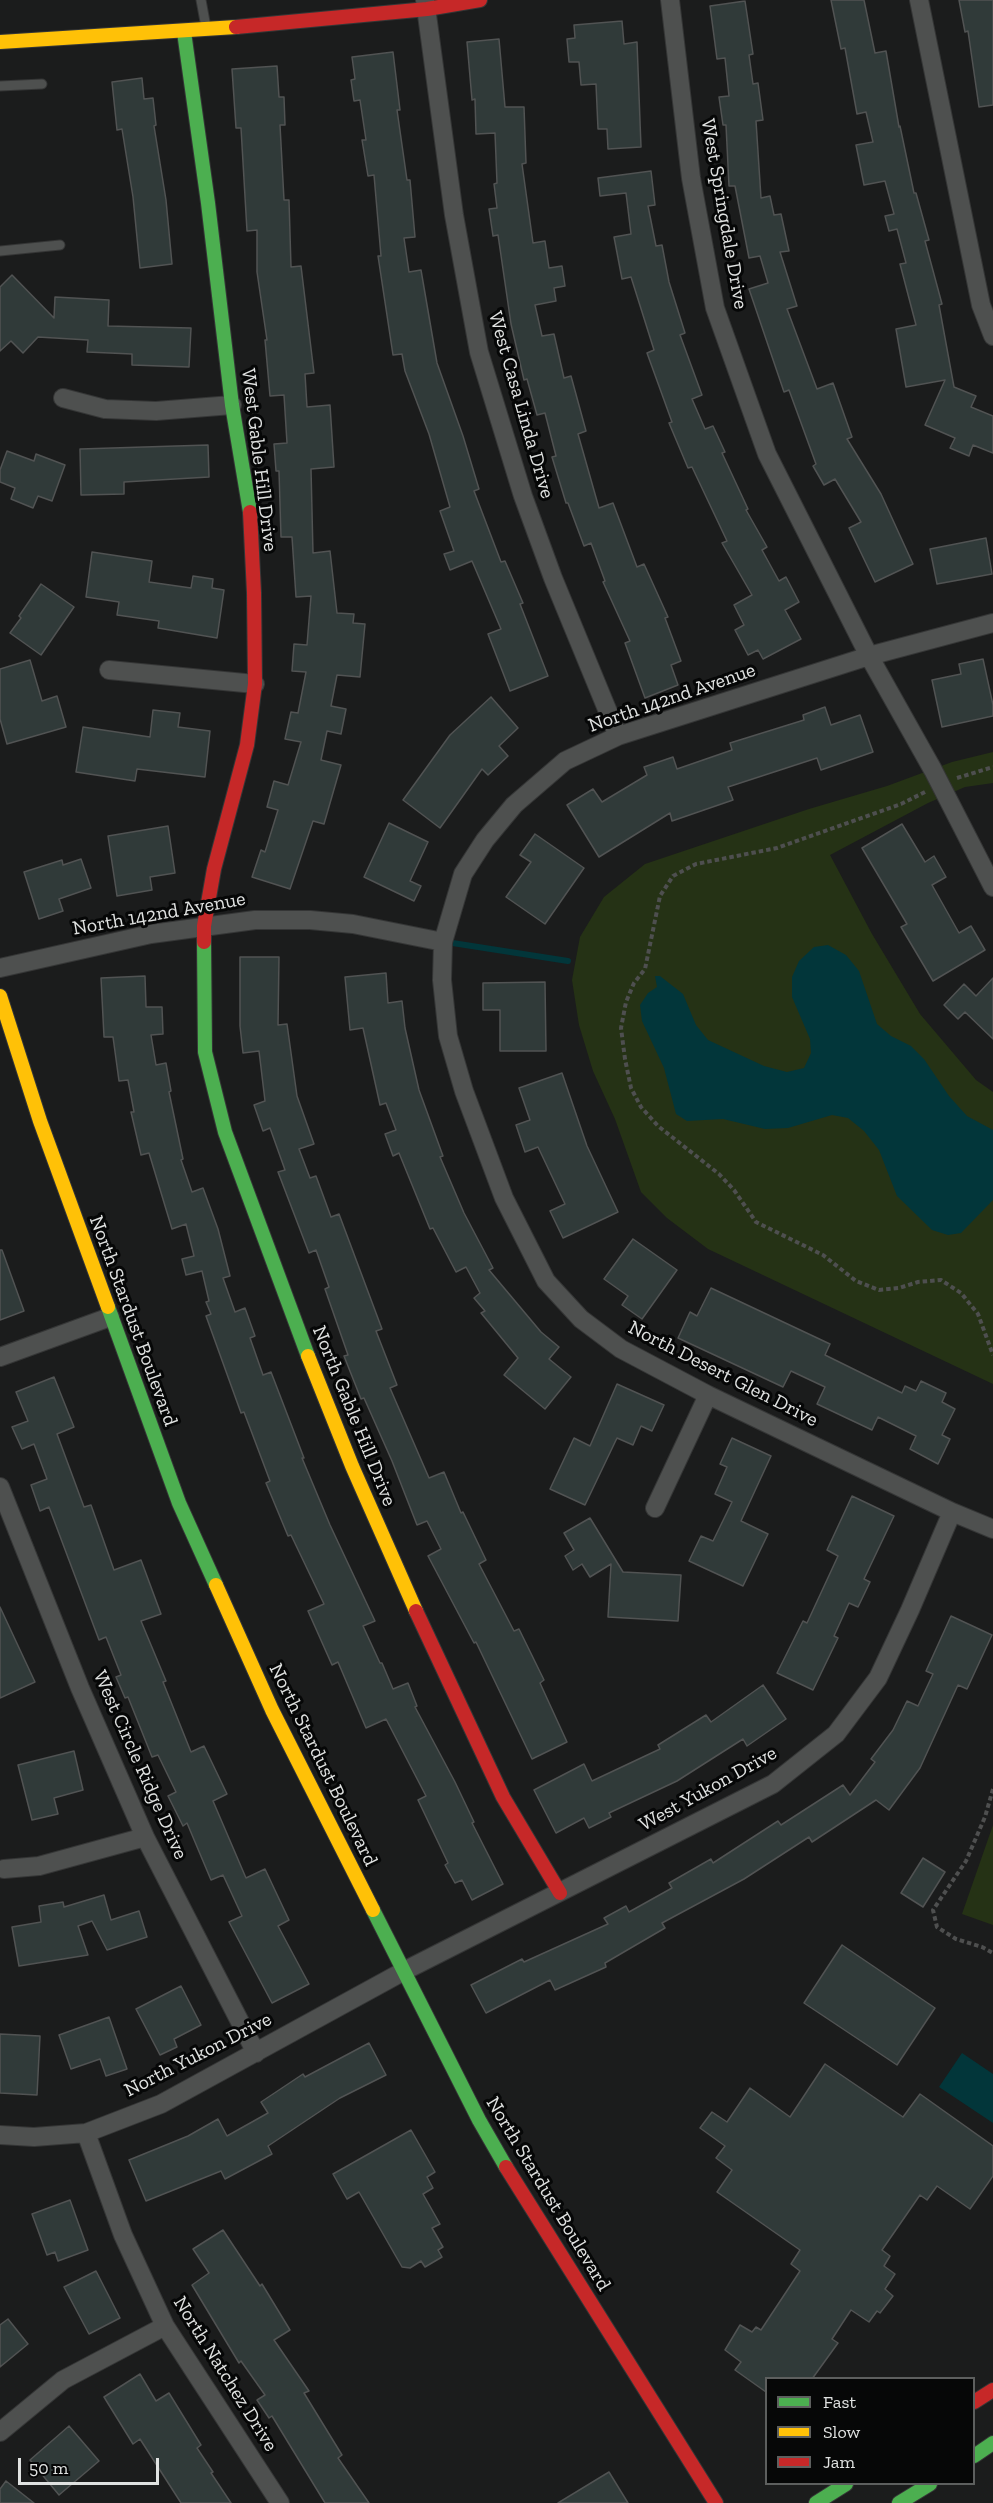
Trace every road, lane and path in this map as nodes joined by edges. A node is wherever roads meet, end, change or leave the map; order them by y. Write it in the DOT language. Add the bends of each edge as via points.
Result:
graph roads {
  1 [pos="201,0"];
  2 [pos="480,0"];
  3 [pos="670,0"];
  4 [pos="919,0"];
  5 [pos="426,4"];
  6 [pos="206,30"];
  7 [pos="184,32"];
  8 [pos="0,42"];
  9 [pos="42,84"];
  10 [pos="0,86"];
  11 [pos="60,245"];
  12 [pos="0,251"];
  13 [pos="993,336"];
  14 [pos="63,398"];
  15 [pos="232,405"];
  16 [pos="993,623"];
  17 [pos="869,656"];
  18 [pos="109,670"];
  19 [pos="255,684"];
  20 [pos="618,736"];
  21 [pos="993,766"];
  22 [pos="940,783"];
  23 [pos="993,887"];
  24 [pos="204,926"];
  25 [pos="443,942"];
  26 [pos="0,968"];
  27 [pos="0,996"];
  28 [pos="110,1317"];
  29 [pos="993,1355"];
  30 [pos="0,1357"];
  31 [pos="708,1395"];
  32 [pos="0,1487"];
  33 [pos="655,1508"];
  34 [pos="952,1512"];
  35 [pos="993,1529"];
  36 [pos="993,1789"];
  37 [pos="145,1837"];
  38 [pos="4,1869"];
  39 [pos="560,1893"];
  40 [pos="993,1953"];
  41 [pos="404,1971"];
  42 [pos="256,2053"];
  43 [pos="86,2133"];
  44 [pos="0,2135"];
  45 [pos="165,2326"];
  46 [pos="993,2390"];
  47 [pos="975,2401"];
  48 [pos="0,2432"];
  49 [pos="993,2444"];
  50 [pos="975,2455"];
  51 [pos="844,2485"];
  52 [pos="928,2485"];
  53 [pos="279,2503"];
  54 [pos="716,2503"];
  55 [pos="816,2503"];
  56 [pos="899,2503"];
  1 -- 6 [label="lane"];
  2 -- 5 [label="street"];
  3 -- 17 [label="street, West Springdale Drive" via="691,178 715,308 767,454"];
  4 -- 13 [label="street" via="981,305"];
  5 -- 6 [label="street"];
  5 -- 20 [label="street, West Casa Linda Drive" via="454,215 479,351 523,496"];
  6 -- 7 [label="street"];
  7 -- 8 [label="street"];
  7 -- 15 [label="street, West Gable Hill Drive"];
  9 -- 10 [label="lane"];
  11 -- 12 [label="lane"];
  14 -- 15 [label="street" via="105,409 156,411"];
  15 -- 19 [label="street, West Gable Hill Drive" via="250,513"];
  16 -- 17 [label="street, North 142nd Avenue"];
  17 -- 20 [label="street, North 142nd Avenue"];
  17 -- 22 [label="street, West Springdale Drive"];
  18 -- 19 [label="street"];
  19 -- 24 [label="street, West Gable Hill Drive" via="246,745 214,868"];
  20 -- 25 [label="street, North 142nd Avenue" via="565,761 514,804 463,874"];
  21 -- 22 [label="path"];
  22 -- 23 [label="street, West Springdale Drive"];
  22 -- 29 [label="path" via="902,804 777,848 696,864 673,876 660,896 645,969 626,1002 621,1028 631,1088 641,1107 658,1126 719,1174 756,1221 823,1255 856,1281 879,1290 941,1280 961,1293 978,1314"];
  24 -- 25 [label="street, North 142nd Avenue" via="255,920 310,920 353,924"];
  24 -- 26 [label="street, North 142nd Avenue"];
  24 -- 39 [label="street, North Gable Hill Drive" via="205,1052 225,1132 283,1292 352,1466 420,1621 503,1797"];
  25 -- 31 [label="street, North Desert Glen Drive" via="442,980 454,1058 504,1198 546,1281 580,1319 621,1349"];
  27 -- 28 [label="street, North Stardust Boulevard"];
  28 -- 30 [label="street"];
  28 -- 41 [label="street, North Stardust Boulevard" via="179,1503 272,1710"];
  31 -- 33 [label="street"];
  31 -- 34 [label="street, North Desert Glen Drive"];
  32 -- 37 [label="street, West Circle Ridge Drive" via="80,1688"];
  34 -- 35 [label="street, North Desert Glen Drive"];
  34 -- 39 [label="street, West Yukon Drive" via="878,1678 836,1734 772,1784"];
  36 -- 40 [label="path" via="966,1861 933,1910 937,1927"];
  37 -- 38 [label="street" via="39,1866"];
  37 -- 42 [label="street, West Circle Ridge Drive"];
  39 -- 41 [label="street, West Yukon Drive"];
  41 -- 42 [label="street, North Yukon Drive"];
  41 -- 54 [label="street, North Stardust Boulevard" via="479,2120 525,2200"];
  42 -- 43 [label="street, North Yukon Drive" via="161,2104"];
  43 -- 44 [label="street, North Yukon Drive"];
  43 -- 45 [label="street, North Natchez Drive" via="123,2235"];
  45 -- 48 [label="street" via="63,2380"];
  45 -- 53 [label="street, North Natchez Drive"];
  46 -- 47 [label="street"];
  49 -- 50 [label="street"];
  51 -- 55 [label="street"];
  52 -- 56 [label="street"];
}
